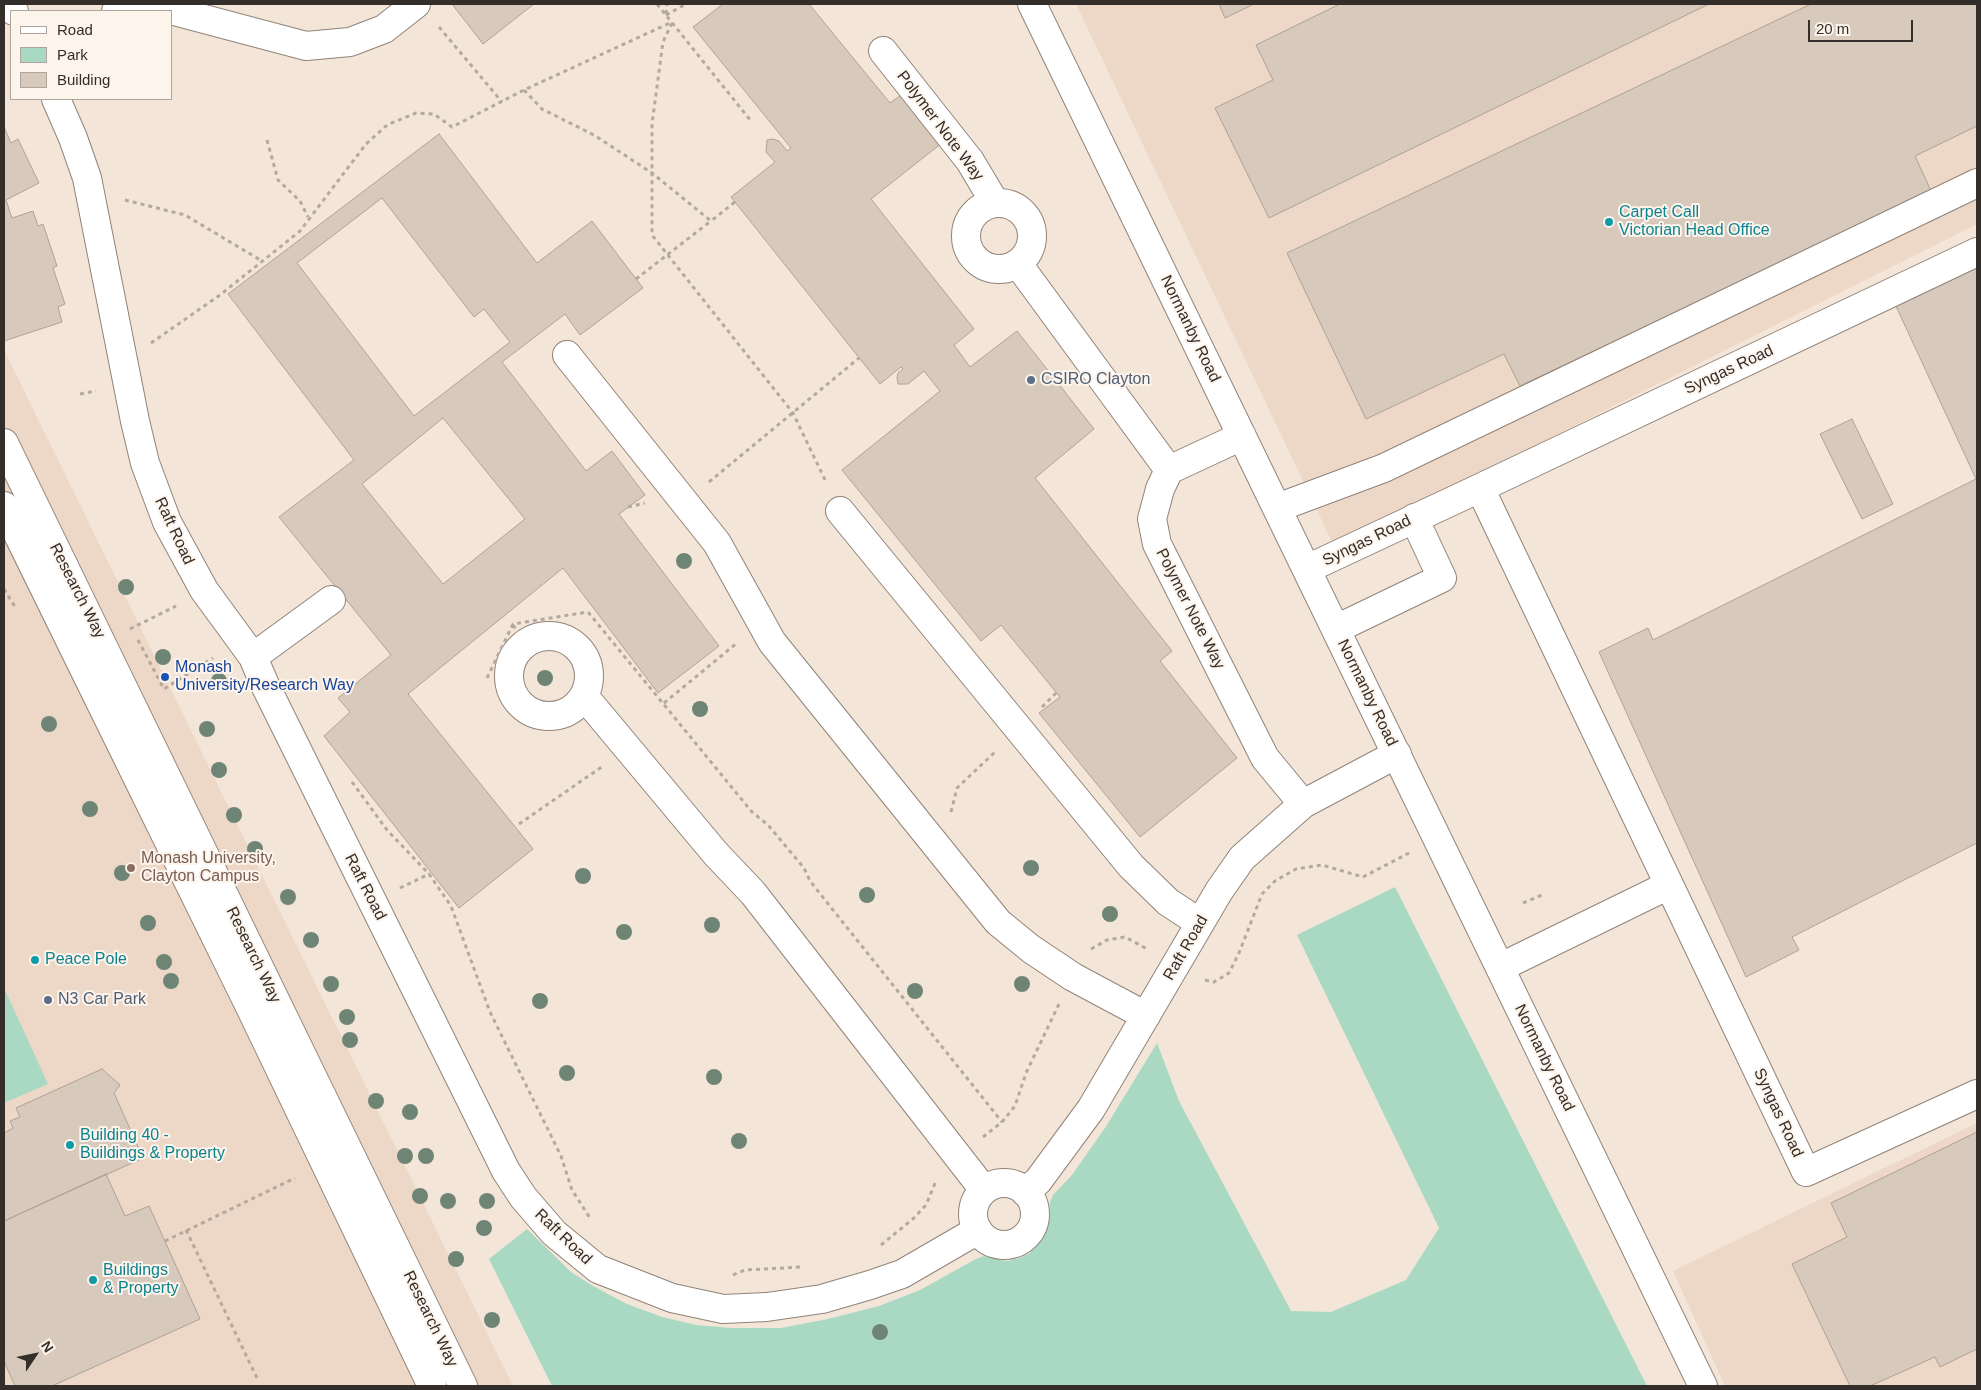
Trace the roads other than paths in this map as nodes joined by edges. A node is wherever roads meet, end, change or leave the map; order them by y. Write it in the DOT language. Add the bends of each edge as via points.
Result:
graph roads {
  1 [pos="416,4"];
  2 [pos="1032,4"];
  3 [pos="127,10"];
  4 [pos="170,10"];
  5 [pos="172,10"];
  6 [pos="883,51"];
  7 [pos="56,100"];
  8 [pos="1977,182"];
  9 [pos="995,203"];
  10 [pos="1977,252"];
  11 [pos="1018,264"];
  12 [pos="568,355"];
  13 [pos="1242,436"];
  14 [pos="4,443"];
  15 [pos="1169,470"];
  16 [pos="1480,488"];
  17 [pos="1277,508"];
  18 [pos="840,511"];
  19 [pos="37,512"];
  20 [pos="1414,518"];
  21 [pos="7,519"];
  22 [pos="1307,569"];
  23 [pos="332,600"];
  24 [pos="1336,629"];
  25 [pos="247,648"];
  26 [pos="584,696"];
  27 [pos="1397,754"];
  28 [pos="1302,804"];
  29 [pos="1669,885"];
  30 [pos="1200,923"];
  31 [pos="1501,967"];
  32 [pos="261,1001"];
  33 [pos="1146,1016"];
  34 [pos="1977,1094"];
  35 [pos="984,1190"];
  36 [pos="1025,1192"];
  37 [pos="371,1197"];
  38 [pos="346,1209"];
  39 [pos="978,1230"];
  40 [pos="1703,1385"];
  41 [pos="432,1386"];
  42 [pos="463,1386"];
  1 -- 5 [label="street" via="384,29 350,42 306,46"];
  2 -- 13 [label="street, Normanby Road"];
  3 -- 4 [label="street" via="159,7"];
  6 -- 9 [label="street, Polymer Note Way" via="970,162"];
  7 -- 25 [label="street, Raft Road" via="87,178 145,463 167,522 204,590"];
  8 -- 17 [label="street" via="1384,468"];
  9 -- 11 [label="street" via="1018,209 1031,227 1030,249"];
  9 -- 11 [label="street" via="975,213 967,228 969,250 984,267 996,270"];
  10 -- 16 [label="street, Syngas Road"];
  11 -- 15 [label="street"];
  12 -- 33 [label="street" via="717,543 772,642 998,922 1031,949 1074,977"];
  13 -- 15 [label="street"];
  13 -- 17 [label="street, Normanby Road"];
  14 -- 19 [label="street, Research Way"];
  15 -- 28 [label="street, Polymer Note Way" via="1152,519 1156,544 1265,758"];
  16 -- 20 [label="street, Syngas Road"];
  16 -- 29 [label="street, Syngas Road"];
  17 -- 22 [label="street, Normanby Road"];
  18 -- 30 [label="street" via="1131,866 1168,902"];
  19 -- 21 [label="street"];
  19 -- 32 [label="street, Research Way"];
  20 -- 22 [label="street, Syngas Road"];
  20 -- 24 [label="street" via="1442,578"];
  21 -- 32 [label="street, Research Way"];
  22 -- 24 [label="street, Normanby Road"];
  23 -- 25 [label="street"];
  24 -- 27 [label="street, Normanby Road"];
  25 -- 39 [label="street, Raft Road" via="506,1171 554,1233 598,1269 672,1298 723,1309 767,1307 822,1299 902,1274"];
  26 -- 26 [label="street" via="575,707 550,717 535,714 520,704 512,693 509,679 519,634 552,636 576,646 589,671"];
  26 -- 35 [label="street" via="716,854 753,893"];
  27 -- 28 [label="street, Raft Road"];
  27 -- 31 [label="street, Normanby Road"];
  28 -- 30 [label="street, Raft Road" via="1242,858"];
  29 -- 31 [label="street"];
  29 -- 34 [label="street, Syngas Road" via="1806,1172"];
  30 -- 33 [label="street, Raft Road"];
  31 -- 40 [label="street, Normanby Road"];
  32 -- 37 [label="street, Research Way"];
  32 -- 38 [label="street, Research Way"];
  33 -- 36 [label="street, Raft Road" via="1063,1150"];
  35 -- 36 [label="street" via="991,1185 1010,1183"];
  35 -- 39 [label="street" via="974,1205 974,1222"];
  36 -- 39 [label="street" via="1032,1200 1034,1220 1023,1238 1004,1245 989,1240"];
  37 -- 38 [label="street"];
  37 -- 42 [label="street, Research Way"];
  38 -- 41 [label="street, Research Way"];
}
